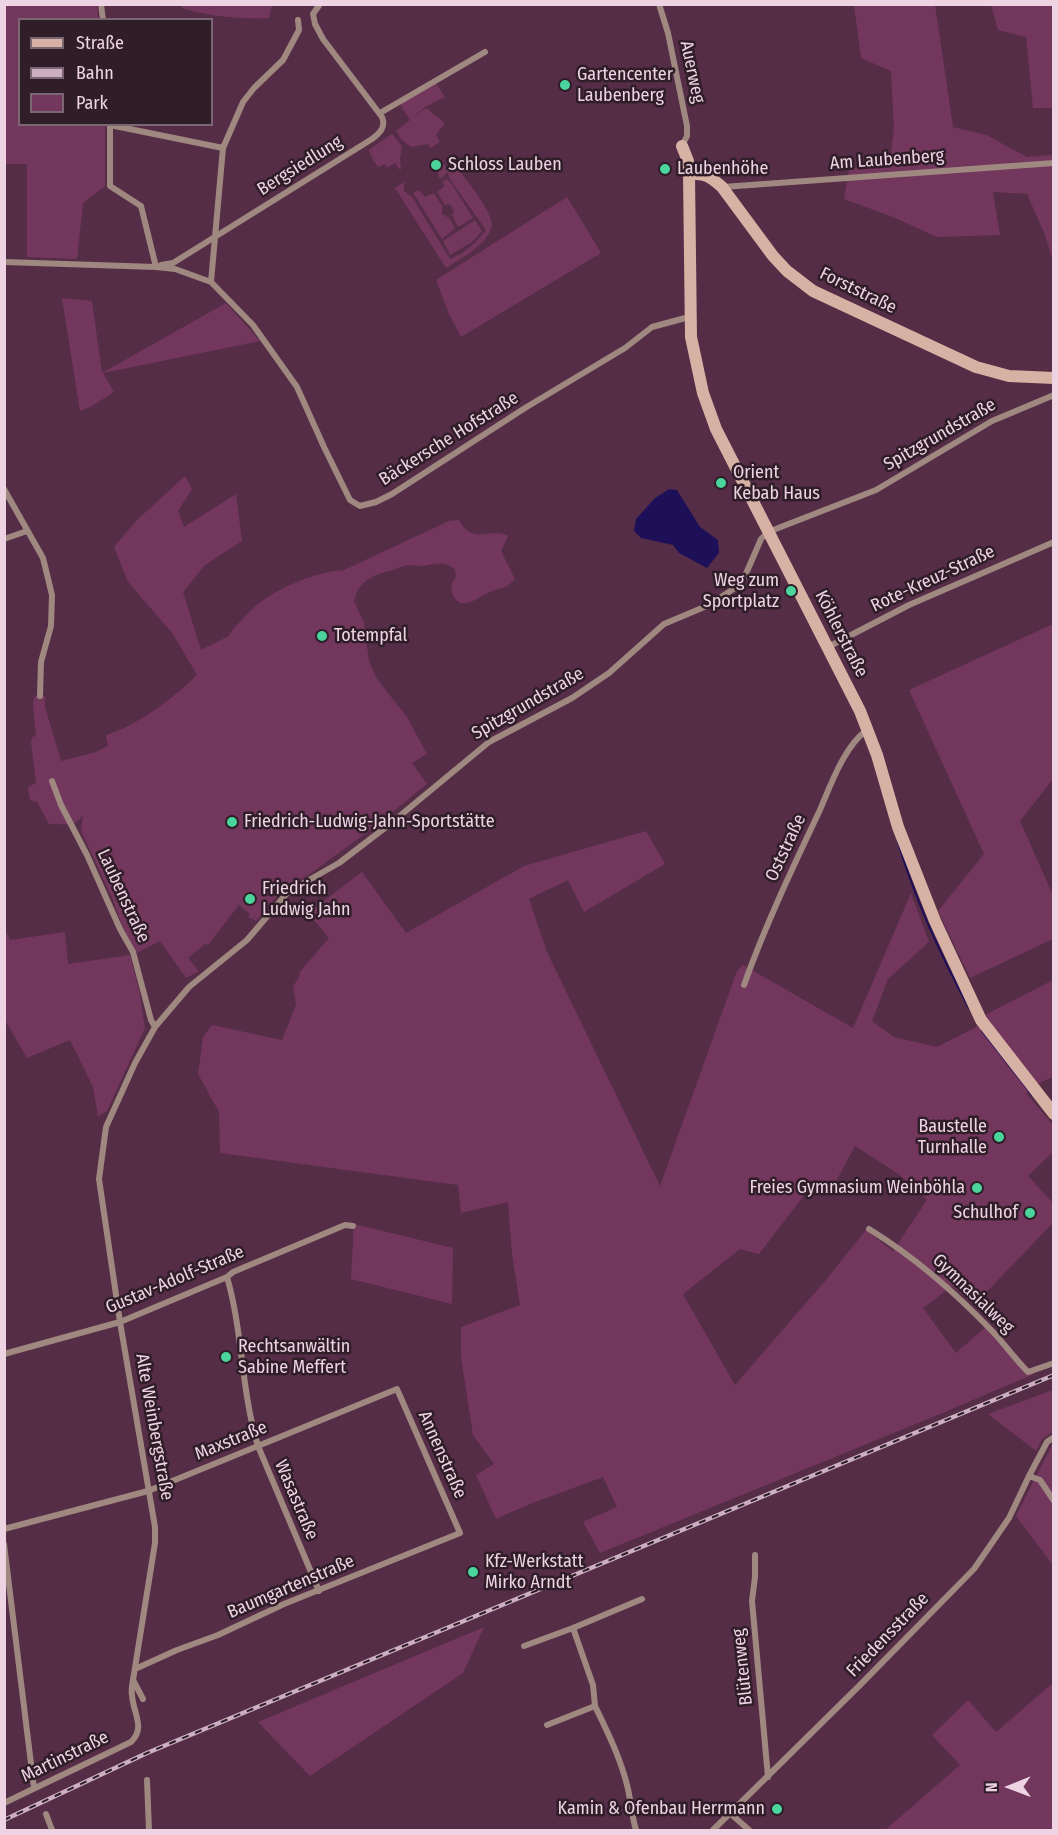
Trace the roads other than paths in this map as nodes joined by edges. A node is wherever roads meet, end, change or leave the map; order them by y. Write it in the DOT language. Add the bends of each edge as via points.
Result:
graph roads {
  1 [pos="320,4"];
  2 [pos="659,4"];
  3 [pos="298,20"];
  4 [pos="485,52"];
  5 [pos="380,113"];
  6 [pos="111,126"];
  7 [pos="116,126"];
  8 [pos="682,146"];
  9 [pos="223,148"];
  10 [pos="1053,163"];
  11 [pos="689,175"];
  12 [pos="722,187"];
  13 [pos="216,235"];
  14 [pos="4,262"];
  15 [pos="156,267"];
  16 [pos="211,282"];
  17 [pos="689,316"];
  18 [pos="1053,378"];
  19 [pos="1053,394"];
  20 [pos="4,489"];
  21 [pos="27,531"];
  22 [pos="768,532"];
  23 [pos="4,539"];
  24 [pos="1053,542"];
  25 [pos="828,646"];
  26 [pos="40,696"];
  27 [pos="867,730"];
  28 [pos="52,781"];
  29 [pos="744,985"];
  30 [pos="155,1027"];
  31 [pos="1053,1114"];
  32 [pos="99,1179"];
  33 [pos="353,1226"];
  34 [pos="869,1229"];
  35 [pos="226,1277"];
  36 [pos="120,1322"];
  37 [pos="4,1354"];
  38 [pos="1053,1363"];
  39 [pos="397,1389"];
  40 [pos="1053,1437"];
  41 [pos="258,1446"];
  42 [pos="1029,1476"];
  43 [pos="148,1491"];
  44 [pos="1053,1500"];
  45 [pos="4,1529"];
  46 [pos="460,1533"];
  47 [pos="4,1544"];
  48 [pos="755,1555"];
  49 [pos="319,1591"];
  50 [pos="642,1599"];
  51 [pos="573,1628"];
  52 [pos="524,1646"];
  53 [pos="135,1669"];
  54 [pos="132,1680"];
  55 [pos="143,1699"];
  56 [pos="595,1706"];
  57 [pos="547,1725"];
  58 [pos="138,1736"];
  59 [pos="768,1777"];
  60 [pos="147,1780"];
  61 [pos="34,1788"];
  62 [pos="4,1803"];
  63 [pos="46,1814"];
  64 [pos="731,1814"];
  65 [pos="52,1830"];
  66 [pos="149,1830"];
  67 [pos="634,1830"];
  68 [pos="713,1830"];
  69 [pos="750,1830"];
  1 -- 5 [label="street" via="313,14 323,39"];
  2 -- 8 [label="street, Auerweg" via="687,126"];
  3 -- 9 [label="street" via="299,30 283,60 243,102"];
  4 -- 5 [label="street"];
  5 -- 13 [label="street, Bergsiedlung" via="384,121 379,134"];
  6 -- 15 [label="street" via="110,186 141,206"];
  7 -- 9 [label="street"];
  8 -- 11 [label="street, Köhlerstraße"];
  9 -- 13 [label="street"];
  10 -- 12 [label="street, Am Laubenberg"];
  11 -- 12 [label="street, Forststraße" via="706,175"];
  11 -- 17 [label="street, Köhlerstraße"];
  12 -- 18 [label="street, Forststraße" via="772,256 813,291 976,367 1009,376"];
  13 -- 15 [label="street" via="173,263"];
  13 -- 16 [label="street"];
  14 -- 15 [label="street, Bäckersche Hofstraße"];
  15 -- 16 [label="street, Bäckersche Hofstraße" via="175,269"];
  16 -- 17 [label="street, Bäckersche Hofstraße" via="253,325 291,376 350,500 360,506 392,494 625,348 652,327"];
  17 -- 22 [label="street, Köhlerstraße" via="694,358 716,429"];
  19 -- 22 [label="street, Spitzgrundstraße" via="992,421 876,490"];
  20 -- 21 [label="street"];
  21 -- 23 [label="street"];
  21 -- 26 [label="street" via="43,558 52,595 51,626 41,662"];
  22 -- 25 [label="street, Köhlerstraße"];
  22 -- 30 [label="street, Spitzgrundstraße" via="738,586 709,605 664,624 609,673 572,698 489,742 390,824 339,862 288,892 247,940 189,987"];
  24 -- 25 [label="street, Rote-Kreuz-Straße" via="909,605"];
  25 -- 27 [label="street, Köhlerstraße"];
  27 -- 29 [label="street, Oststraße" via="857,737 832,784"];
  27 -- 31 [label="street, Köhlerstraße" via="898,827 972,1003"];
  28 -- 30 [label="street, Laubenstraße" via="133,952"];
  30 -- 32 [label="street, Spitzgrundstraße" via="106,1127"];
  32 -- 36 [label="street, Alte Weinbergstraße"];
  33 -- 35 [label="street, Gustav-Adolf-Straße" via="323,1233"];
  34 -- 38 [label="street, Gymnasialweg" via="903,1250 945,1285 1028,1372"];
  35 -- 36 [label="street, Gustav-Adolf-Straße"];
  35 -- 41 [label="street, Wasastraße"];
  36 -- 37 [label="street, Gustav-Adolf-Straße"];
  36 -- 43 [label="street, Alte Weinbergstraße"];
  39 -- 41 [label="street, Maxstraße"];
  39 -- 46 [label="street, Annenstraße"];
  40 -- 42 [label="street, Friedensstraße"];
  41 -- 43 [label="street, Maxstraße"];
  41 -- 49 [label="street, Wasastraße"];
  42 -- 44 [label="street" via="1040,1480"];
  42 -- 59 [label="street, Friedensstraße" via="1009,1518 974,1569"];
  43 -- 45 [label="street, Maxstraße"];
  43 -- 53 [label="street, Alte Weinbergstraße" via="154,1511 155,1543"];
  46 -- 49 [label="street, Baumgartenstraße"];
  47 -- 61 [label="street"];
  48 -- 59 [label="street, Blütenweg" via="752,1601"];
  49 -- 53 [label="street, Baumgartenstraße"];
  50 -- 51 [label="street"];
  51 -- 52 [label="street"];
  51 -- 56 [label="street" via="593,1686"];
  53 -- 54 [label="street, Alte Weinbergstraße"];
  54 -- 55 [label="street"];
  54 -- 58 [label="street, Alte Weinbergstraße"];
  56 -- 57 [label="street"];
  56 -- 67 [label="street" via="617,1754"];
  58 -- 61 [label="street, Martinstraße"];
  59 -- 64 [label="street, Friedensstraße"];
  60 -- 66 [label="street"];
  61 -- 62 [label="street, Martinstraße"];
  63 -- 65 [label="street"];
  64 -- 68 [label="street, Friedensstraße"];
  64 -- 69 [label="street"];
}
